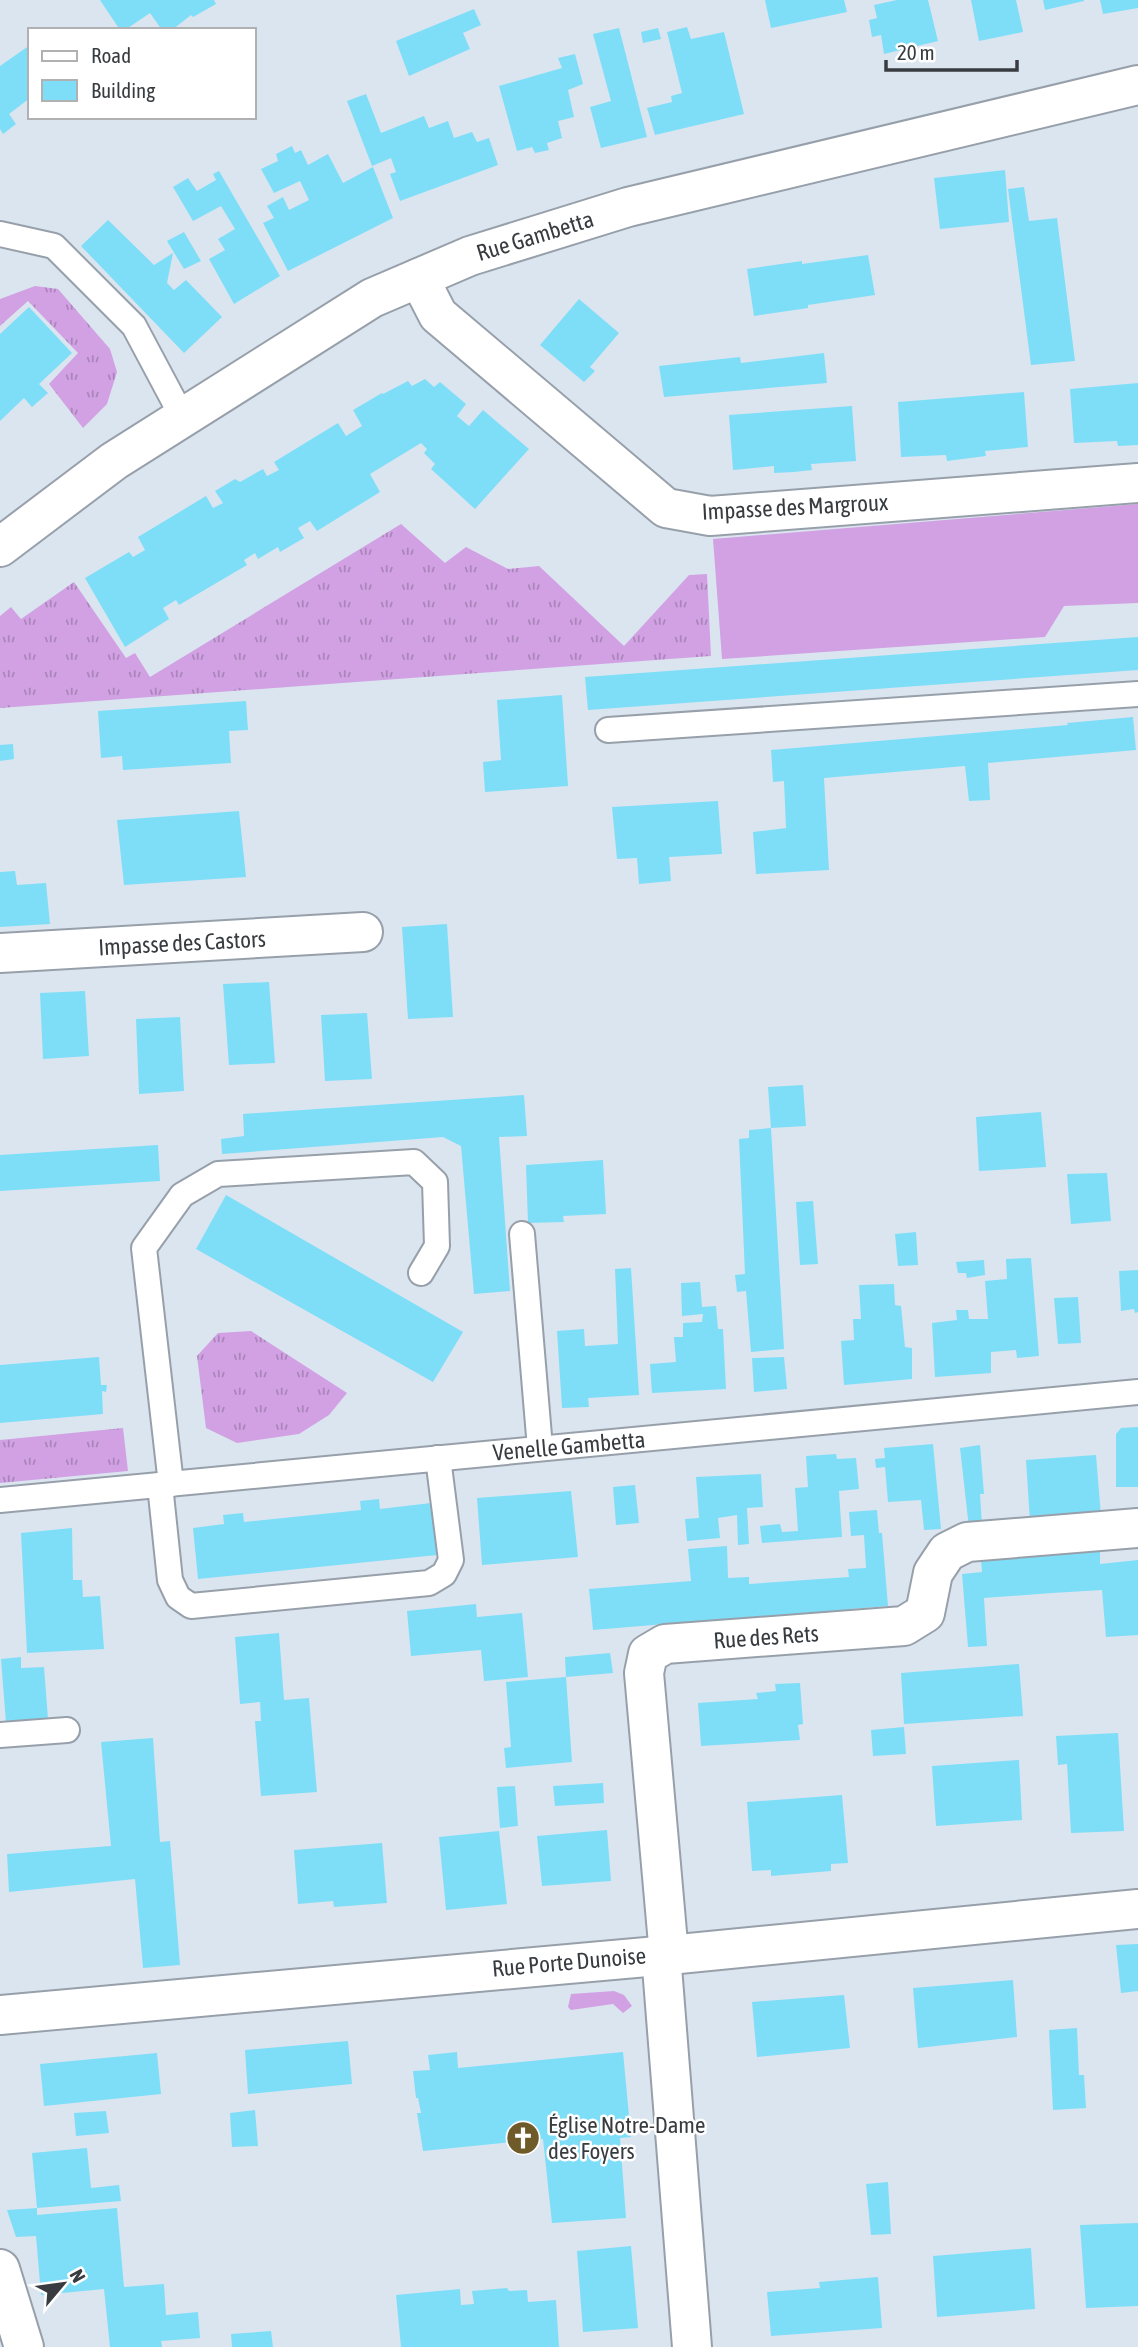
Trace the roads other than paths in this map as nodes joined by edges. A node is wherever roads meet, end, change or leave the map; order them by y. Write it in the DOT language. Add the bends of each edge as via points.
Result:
graph roads {
  1 [pos="1138,85"];
  2 [pos="0,234"];
  3 [pos="419,278"];
  4 [pos="183,418"];
  5 [pos="1138,483"];
  6 [pos="0,547"];
  7 [pos="1138,694"];
  8 [pos="608,730"];
  9 [pos="363,932"];
  10 [pos="0,953"];
  11 [pos="522,1234"];
  12 [pos="421,1273"];
  13 [pos="1138,1392"];
  14 [pos="540,1448"];
  15 [pos="438,1458"];
  16 [pos="165,1484"];
  17 [pos="0,1500"];
  18 [pos="1138,1528"];
  19 [pos="67,1730"];
  20 [pos="0,1735"];
  21 [pos="1138,1909"];
  22 [pos="665,1954"];
  23 [pos="0,2015"];
  24 [pos="0,2269"];
  25 [pos="24,2347"];
  26 [pos="692,2347"];
  1 -- 3 [label="street, Rue Gambetta" via="628,208 470,256"];
  2 -- 4 [label="lane" via="54,246 134,326"];
  3 -- 4 [label="street, Rue Gambetta" via="372,298"];
  3 -- 5 [label="street, Impasse des Margroux" via="438,315 666,508 710,516"];
  4 -- 6 [label="street, Rue Gambetta" via="114,461"];
  7 -- 8 [label="lane"];
  9 -- 10 [label="street, Impasse des Castors"];
  11 -- 14 [label="lane"];
  12 -- 16 [label="lane" via="437,1246 435,1182 414,1162 218,1174 182,1195 144,1248"];
  13 -- 14 [label="lane, Venelle Gambetta"];
  14 -- 15 [label="lane, Venelle Gambetta"];
  15 -- 16 [label="lane, Venelle Gambetta"];
  15 -- 16 [label="lane" via="451,1560 444,1574 429,1583 191,1606 178,1597 170,1580"];
  16 -- 17 [label="lane, Venelle Gambetta"];
  18 -- 22 [label="street, Rue des Rets" via="967,1542 947,1552 933,1573 925,1613 904,1626 665,1644 648,1654 644,1673"];
  19 -- 20 [label="lane"];
  21 -- 22 [label="street, Rue Porte Dunoise"];
  22 -- 23 [label="street, Rue Porte Dunoise"];
  22 -- 26 [label="street, Rue des Rets"];
  24 -- 25 [label="street"];
}
